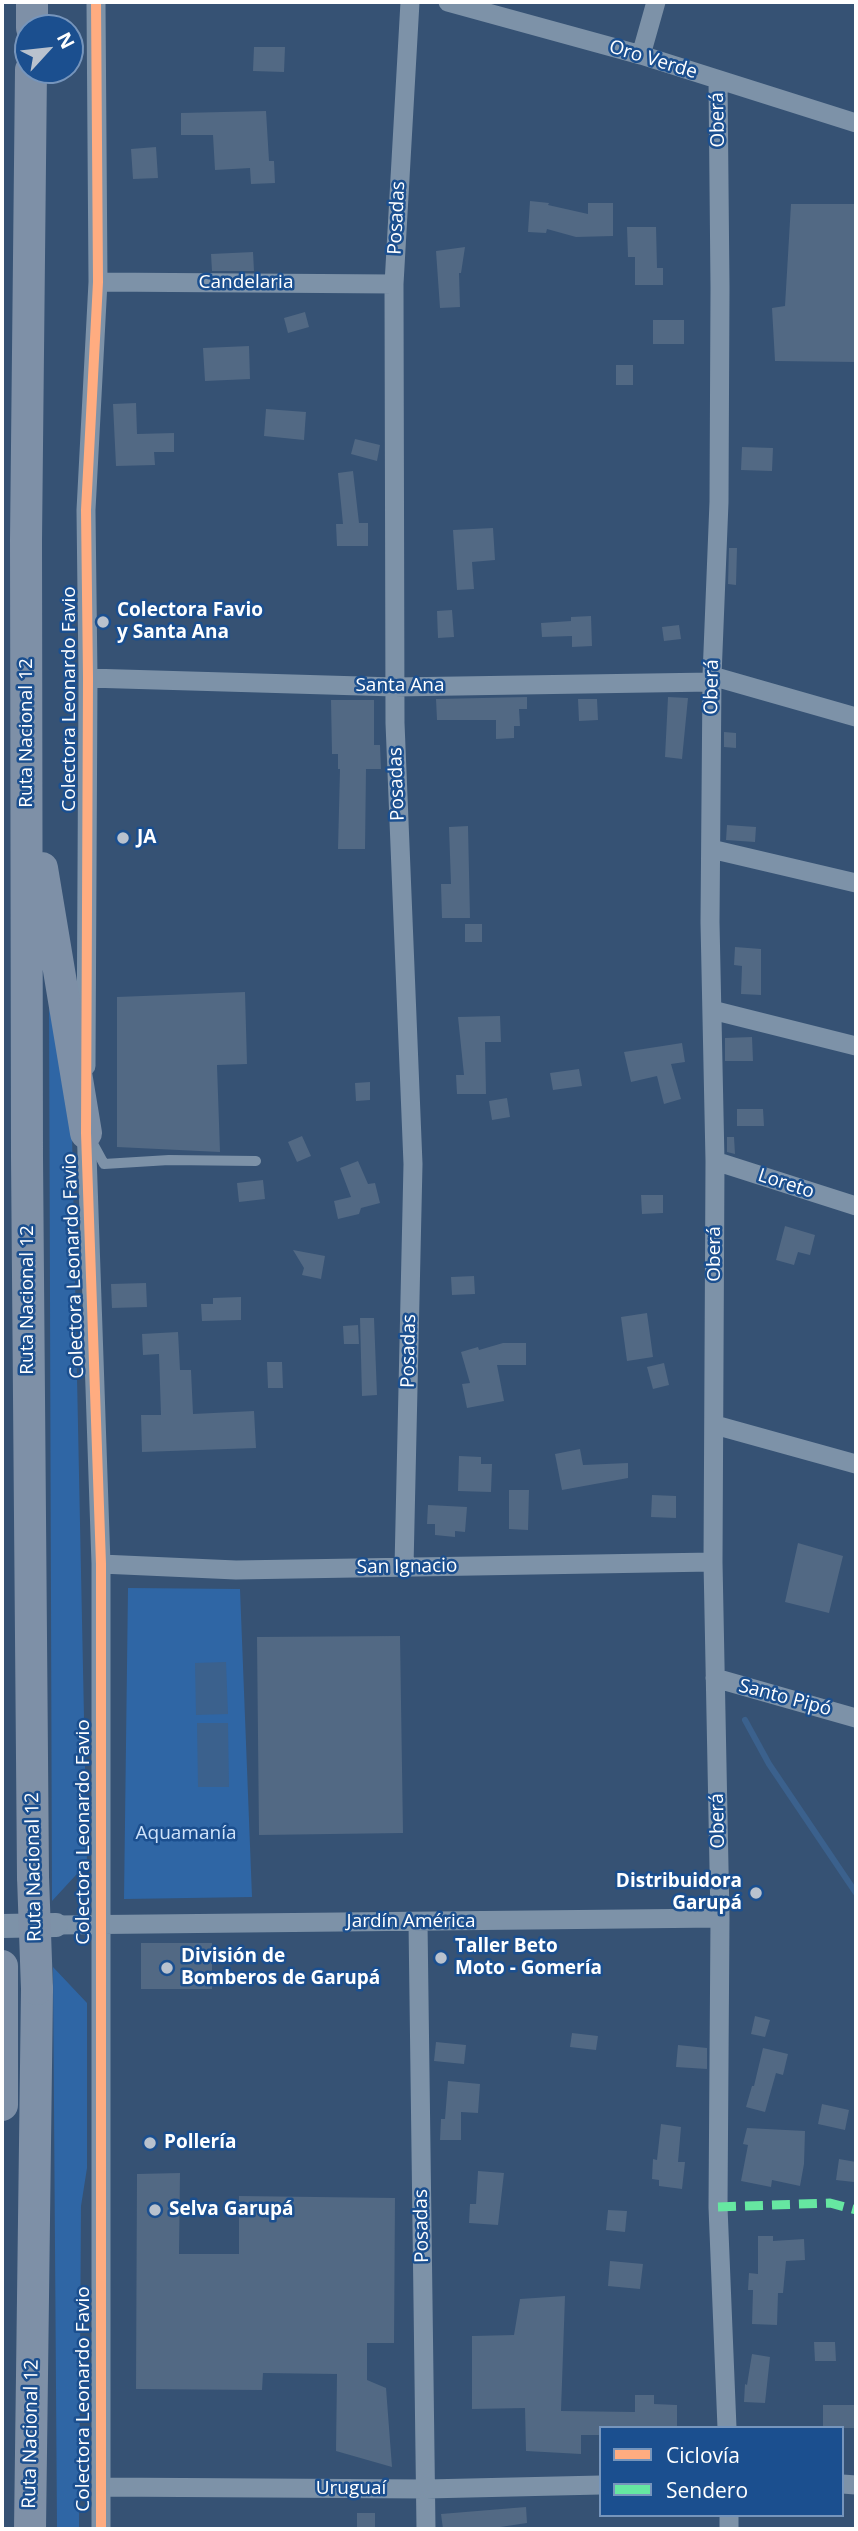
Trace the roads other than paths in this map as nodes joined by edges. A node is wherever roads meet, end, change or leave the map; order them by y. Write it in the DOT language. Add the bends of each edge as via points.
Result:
graph roads {
  1 [pos="96,2"];
  2 [pos="410,2"];
  3 [pos="448,2"];
  4 [pos="656,2"];
  5 [pos="641,55"];
  6 [pos="718,80"];
  7 [pos="31,84"];
  8 [pos="856,123"];
  9 [pos="98,282"];
  10 [pos="394,284"];
  11 [pos="88,678"];
  12 [pos="712,679"];
  13 [pos="395,687"];
  14 [pos="856,717"];
  15 [pos="28,781"];
  16 [pos="711,849"];
  17 [pos="856,883"];
  18 [pos="712,1010"];
  19 [pos="856,1046"];
  20 [pos="86,1133"];
  21 [pos="256,1161"];
  22 [pos="715,1161"];
  23 [pos="856,1206"];
  24 [pos="715,1425"];
  25 [pos="856,1464"];
  26 [pos="713,1562"];
  27 [pos="101,1564"];
  28 [pos="404,1567"];
  29 [pos="715,1678"];
  30 [pos="856,1718"];
  31 [pos="720,1918"];
  32 [pos="418,1922"];
  33 [pos="101,1923"];
  34 [pos="56,1925"];
  35 [pos="2,1926"];
  36 [pos="2,1966"];
  37 [pos="2,1990"];
  38 [pos="2,2105"];
  39 [pos="727,2426"];
  40 [pos="599,2485"];
  41 [pos="101,2487"];
  42 [pos="426,2489"];
  43 [pos="30,2529"];
  44 [pos="101,2529"];
  45 [pos="426,2529"];
  1 -- 9 [label="street, Colectora Leonardo Favio"];
  2 -- 10 [label="street, Posadas"];
  3 -- 5 [label="street, Oro Verde"];
  4 -- 5 [label="street"];
  5 -- 6 [label="street, Oro Verde"];
  6 -- 8 [label="street, Oro Verde"];
  6 -- 12 [label="street, Oberá" via="719,502"];
  7 -- 15 [label="highway, Ruta Nacional 12"];
  9 -- 10 [label="street, Candelaria"];
  9 -- 11 [label="street, Colectora Leonardo Favio" via="86,476"];
  10 -- 13 [label="street, Posadas"];
  11 -- 13 [label="street, Santa Ana"];
  11 -- 20 [label="street, Colectora Leonardo Favio"];
  12 -- 13 [label="street, Santa Ana"];
  12 -- 14 [label="street, Santa Ana"];
  12 -- 16 [label="street, Oberá"];
  13 -- 28 [label="street, Posadas" via="413,1164"];
  15 -- 20 [label="highway"];
  15 -- 43 [label="highway, Ruta Nacional 12, bridge" via="27,1157 37,1989"];
  16 -- 17 [label="street"];
  16 -- 18 [label="street, Oberá"];
  18 -- 19 [label="street"];
  18 -- 22 [label="street, Oberá"];
  20 -- 21 [label="lane" via="103,1164"];
  20 -- 27 [label="street, Colectora Leonardo Favio"];
  22 -- 23 [label="street, Loreto"];
  22 -- 24 [label="street, Oberá"];
  24 -- 25 [label="street"];
  24 -- 26 [label="street, Oberá"];
  26 -- 28 [label="street, San Ignacio"];
  26 -- 29 [label="street, Oberá"];
  27 -- 28 [label="street, San Ignacio" via="236,1570"];
  27 -- 33 [label="street, Colectora Leonardo Favio"];
  29 -- 30 [label="street, Santo Pipó"];
  29 -- 31 [label="street, Oberá"];
  31 -- 32 [label="street, Jardín América"];
  31 -- 39 [label="street, Oberá" via="718,2207"];
  32 -- 33 [label="street, Jardín América"];
  32 -- 42 [label="street, Posadas"];
  33 -- 34 [label="street, Jardín América"];
  33 -- 41 [label="street, Colectora Leonardo Favio"];
  34 -- 35 [label="street"];
  36 -- 37 [label="highway"];
  37 -- 38 [label="highway"];
  40 -- 42 [label="street, Uruguaí"];
  41 -- 42 [label="street, Uruguaí"];
  41 -- 44 [label="street, Colectora Leonardo Favio"];
  42 -- 45 [label="street, Posadas"];
}
